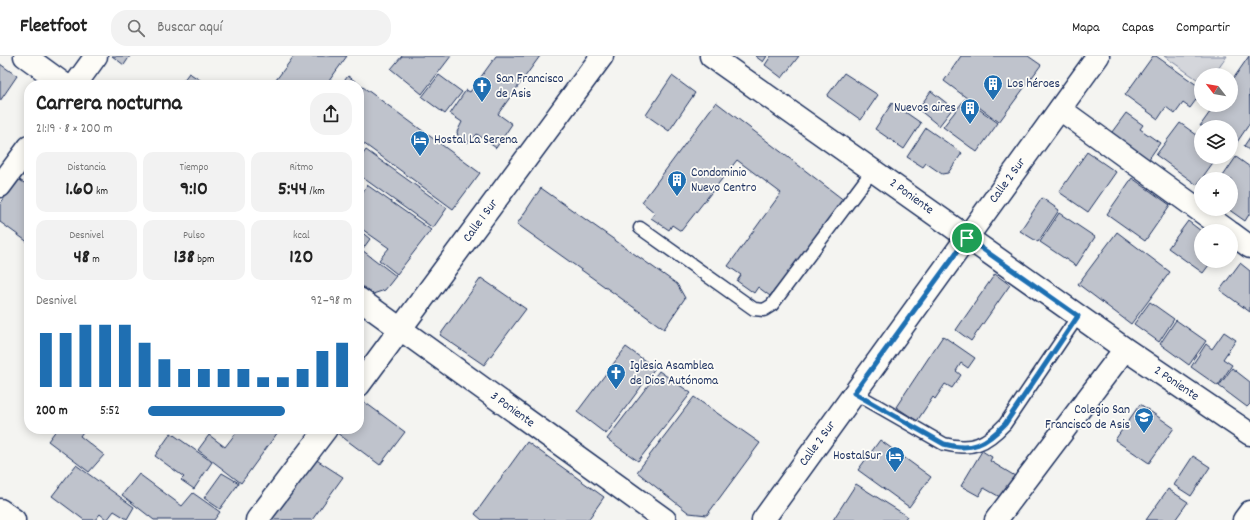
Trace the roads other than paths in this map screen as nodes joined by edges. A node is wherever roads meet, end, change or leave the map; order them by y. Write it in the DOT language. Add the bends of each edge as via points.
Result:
graph roads {
  1 [pos="26,56"];
  2 [pos="95,56"];
  3 [pos="602,56"];
  4 [pos="712,56"];
  5 [pos="1098,56"];
  6 [pos="58,80"];
  7 [pos="78,80"];
  8 [pos="1060,109"];
  9 [pos="24,154"];
  10 [pos="873,170"];
  11 [pos="0,186"];
  12 [pos="1218,224"];
  13 [pos="640,228"];
  14 [pos="967,238"];
  15 [pos="1238,239"];
  16 [pos="1250,247"];
  17 [pos="364,303"];
  18 [pos="1078,316"];
  19 [pos="401,329"];
  20 [pos="1125,349"];
  21 [pos="364,378"];
  22 [pos="854,393"];
  23 [pos="322,434"];
  24 [pos="1250,434"];
  25 [pos="0,510"];
  26 [pos="1250,512"];
  27 [pos="14,520"];
  28 [pos="258,520"];
  29 [pos="664,520"];
  30 [pos="764,520"];
  31 [pos="996,520"];
  32 [pos="1244,520"];
  1 -- 6 [label="street"];
  2 -- 7 [label="street"];
  3 -- 19 [label="street, Calle 1 Sur"];
  4 -- 10 [label="street, 2 Poniente"];
  5 -- 8 [label="street, Calle 2 Sur"];
  8 -- 12 [label="street"];
  8 -- 14 [label="street, Calle 2 Sur"];
  9 -- 11 [label="street"];
  10 -- 13 [label="lane" via="772,305 764,310 754,309"];
  10 -- 14 [label="street, 2 Poniente"];
  14 -- 18 [label="street, 2 Poniente"];
  14 -- 22 [label="street, Calle 2 Sur"];
  15 -- 16 [label="street"];
  17 -- 19 [label="street, 3 Poniente"];
  18 -- 20 [label="street, 2 Poniente"];
  18 -- 22 [label="lane" via="1005,424 983,443 958,448 944,444"];
  19 -- 21 [label="street, Calle 1 Sur"];
  19 -- 29 [label="street, 3 Poniente"];
  20 -- 24 [label="street, 2 Poniente"];
  20 -- 31 [label="street"];
  22 -- 30 [label="street, Calle 2 Sur"];
  23 -- 28 [label="street"];
  25 -- 27 [label="street"];
  26 -- 32 [label="street"];
}
